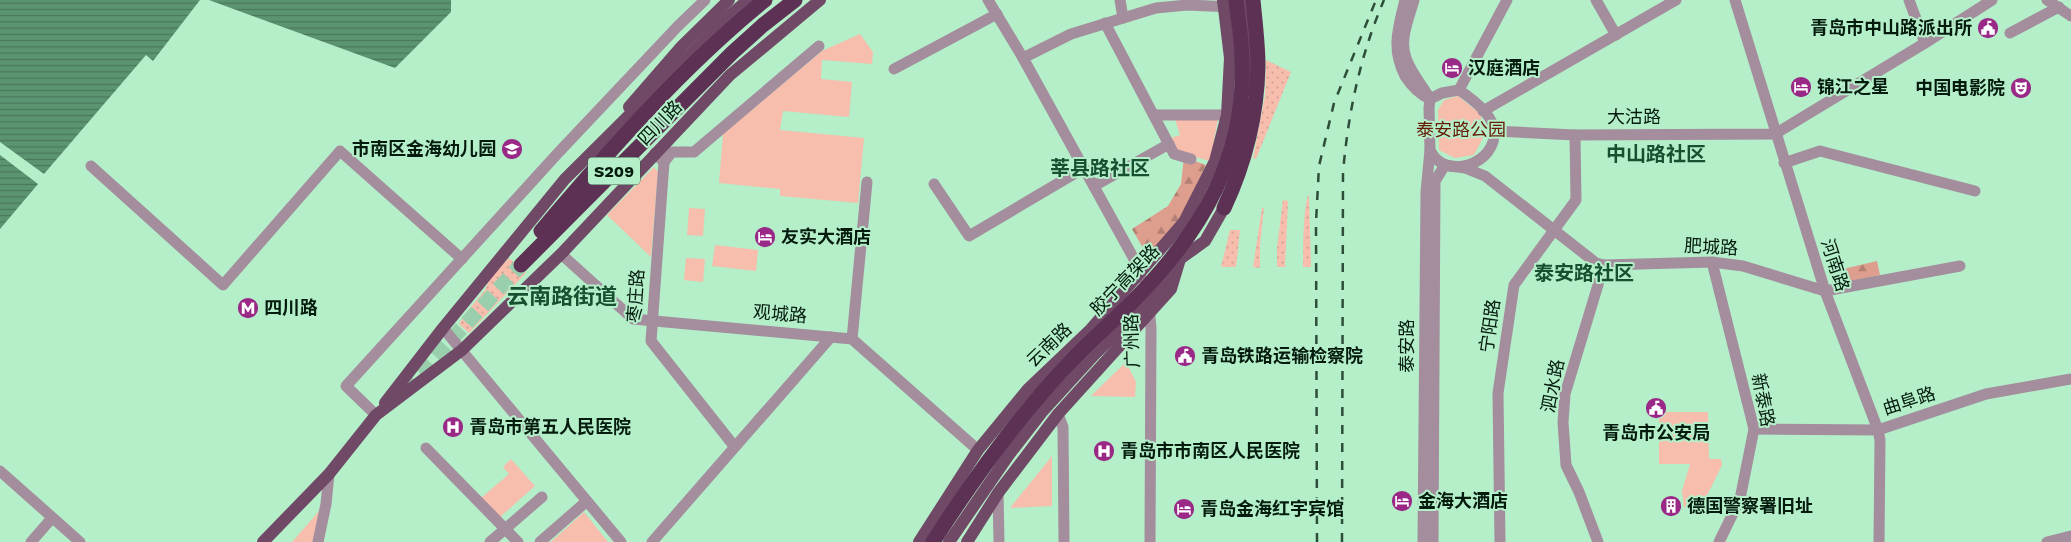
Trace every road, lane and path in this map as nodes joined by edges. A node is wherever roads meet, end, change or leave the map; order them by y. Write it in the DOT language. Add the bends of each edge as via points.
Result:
graph roads {
  1 [pos="704,0"];
  2 [pos="729,0"];
  3 [pos="748,0"];
  4 [pos="765,0"];
  5 [pos="795,0"];
  6 [pos="820,0"];
  7 [pos="988,0"];
  8 [pos="1120,0"];
  9 [pos="1405,0"];
  10 [pos="1414,0"];
  11 [pos="1507,0"];
  12 [pos="1596,0"];
  13 [pos="1676,0"];
  14 [pos="1735,0"];
  15 [pos="1909,0"];
  16 [pos="1992,0"];
  17 [pos="2047,0"];
  18 [pos="1237,2"];
  19 [pos="2059,7"];
  20 [pos="997,14"];
  21 [pos="2071,16"];
  22 [pos="1124,18"];
  23 [pos="1105,23"];
  24 [pos="2010,33"];
  25 [pos="1616,35"];
  26 [pos="1925,43"];
  27 [pos="819,46"];
  28 [pos="1023,58"];
  29 [pos="894,70"];
  30 [pos="1459,90"];
  31 [pos="1430,99"];
  32 [pos="1483,111"];
  33 [pos="1154,115"];
  34 [pos="1227,115"];
  35 [pos="1494,130"];
  36 [pos="1775,134"];
  37 [pos="1575,135"];
  38 [pos="604,141"];
  39 [pos="1169,144"];
  40 [pos="1430,150"];
  41 [pos="660,157"];
  42 [pos="1191,159"];
  43 [pos="1480,160"];
  44 [pos="1784,163"];
  45 [pos="1445,165"];
  46 [pos="91,166"];
  47 [pos="1084,168"];
  48 [pos="1484,176"];
  49 [pos="867,182"];
  50 [pos="934,184"];
  51 [pos="1094,186"];
  52 [pos="1975,191"];
  53 [pos="1224,208"];
  54 [pos="1554,230"];
  55 [pos="561,254"];
  56 [pos="462,259"];
  57 [pos="1180,259"];
  58 [pos="1712,262"];
  59 [pos="1604,265"];
  60 [pos="1960,266"];
  61 [pos="1140,274"];
  62 [pos="1825,291"];
  63 [pos="1149,308"];
  64 [pos="652,321"];
  65 [pos="443,328"];
  66 [pos="831,336"];
  67 [pos="852,339"];
  68 [pos="462,350"];
  69 [pos="2071,379"];
  70 [pos="1058,414"];
  71 [pos="376,415"];
  72 [pos="1754,429"];
  73 [pos="1878,430"];
  74 [pos="734,446"];
  75 [pos="426,448"];
  76 [pos="978,450"];
  77 [pos="0,471"];
  78 [pos="329,474"];
  79 [pos="998,493"];
  80 [pos="542,497"];
  81 [pos="587,501"];
  82 [pos="52,518"];
  83 [pos="505,529"];
  84 [pos="2071,536"];
  85 [pos="31,542"];
  86 [pos="80,542"];
  87 [pos="263,542"];
  88 [pos="318,542"];
  89 [pos="490,542"];
  90 [pos="518,542"];
  91 [pos="540,542"];
  92 [pos="621,542"];
  93 [pos="652,542"];
  94 [pos="919,542"];
  95 [pos="933,542"];
  96 [pos="949,542"];
  97 [pos="967,542"];
  98 [pos="999,542"];
  99 [pos="1064,542"];
  100 [pos="1150,542"];
  101 [pos="1423,542"];
  102 [pos="1433,542"];
  103 [pos="1500,542"];
  104 [pos="1598,542"];
  105 [pos="1719,542"];
  106 [pos="1879,542"];
  107 [pos="2046,542"];
  1 -- 56 [label="street"];
  2 -- 38 [label="main road" via="635,98"];
  3 -- 38 [label="main road, 四川路"];
  4 -- 5 [label="highway, S209" via="693,64 640,119 518,263 748,38"];
  6 -- 41 [label="main road, 四川路" via="730,75"];
  7 -- 20 [label="street, 广州路"];
  8 -- 22 [label="street"];
  9 -- 31 [label="street" via="1398,25 1396,50 1399,64 1419,94"];
  10 -- 31 [label="street" via="1406,26 1404,51 1406,60"];
  11 -- 30 [label="street"];
  12 -- 25 [label="street"];
  13 -- 25 [label="street"];
  14 -- 36 [label="street, 河南路"];
  15 -- 26 [label="street"];
  16 -- 26 [label="street"];
  17 -- 19 [label="street"];
  18 -- 22 [label="street" via="1156,8"];
  18 -- 34 [label="main road, 云南路"];
  18 -- 53 [label="highway" via="1257,42 1258,66 1252,127 1238,176"];
  18 -- 57 [label="main road" via="1250,69 1240,138 1212,212"];
  18 -- 95 [label="highway, 胶宁高架路" via="1242,62 1240,106 1230,153 1209,206 1164,268 1076,356 1026,412 982,469"];
  19 -- 21 [label="street"];
  19 -- 24 [label="street"];
  20 -- 28 [label="street, 广州路"];
  20 -- 29 [label="street"];
  22 -- 23 [label="street"];
  23 -- 28 [label="street" via="1071,34"];
  23 -- 33 [label="street"];
  25 -- 32 [label="street"];
  26 -- 36 [label="street"];
  27 -- 41 [label="street" via="694,152 672,152"];
  28 -- 47 [label="street, 广州路"];
  30 -- 31 [label="street" via="1442,92"];
  30 -- 32 [label="street"];
  31 -- 40 [label="street"];
  32 -- 35 [label="street"];
  33 -- 34 [label="street"];
  33 -- 39 [label="street"];
  34 -- 61 [label="main road, 云南路" via="1215,161 1184,222"];
  35 -- 37 [label="street, 大沽路"];
  35 -- 43 [label="street" via="1490,146"];
  36 -- 37 [label="street, 大沽路"];
  36 -- 44 [label="street, 河南路"];
  37 -- 54 [label="street, 宁阳路" via="1576,200"];
  38 -- 65 [label="main road, 四川路" via="565,179"];
  39 -- 42 [label="street" via="1174,154"];
  39 -- 51 [label="street"];
  40 -- 45 [label="street"];
  40 -- 101 [label="street, 泰安路" via="1426,192"];
  41 -- 55 [label="main road, 四川路"];
  41 -- 64 [label="street, 枣庄路"];
  43 -- 45 [label="street" via="1474,164"];
  43 -- 48 [label="street"];
  44 -- 52 [label="street" via="1820,151"];
  44 -- 62 [label="street, 河南路"];
  45 -- 48 [label="street" via="1465,168"];
  45 -- 102 [label="street, 泰安路" via="1435,180"];
  46 -- 56 [label="street" via="223,285 340,151"];
  47 -- 50 [label="street" via="969,236"];
  47 -- 51 [label="street, 广州路"];
  48 -- 54 [label="street"];
  49 -- 67 [label="street"];
  51 -- 61 [label="street, 广州路"];
  53 -- 57 [label="main road" via="1205,241"];
  54 -- 59 [label="street"];
  54 -- 103 [label="street, 宁阳路" via="1514,285 1498,393"];
  55 -- 64 [label="street, 观城路" via="633,319"];
  55 -- 68 [label="main road, 四川路"];
  56 -- 71 [label="street" via="346,386"];
  57 -- 63 [label="main road"];
  58 -- 59 [label="street, 肥城路"];
  58 -- 62 [label="street, 肥城路" via="1743,266"];
  58 -- 72 [label="street, 新泰路"];
  59 -- 104 [label="street, 泗水路" via="1565,394 1563,422 1566,466"];
  60 -- 62 [label="street, 肥城路"];
  61 -- 63 [label="street, 广州路"];
  61 -- 76 [label="main road, 云南路" via="1090,329 1028,389"];
  62 -- 73 [label="street, 河南路"];
  63 -- 70 [label="main road"];
  63 -- 96 [label="main road" via="1094,355 1042,412"];
  63 -- 100 [label="street, 广州路"];
  64 -- 66 [label="street, 观城路"];
  64 -- 74 [label="street, 枣庄路" via="650,341"];
  65 -- 68 [label="street"];
  65 -- 71 [label="main road, 四川路"];
  66 -- 67 [label="street, 观城路"];
  66 -- 74 [label="street"];
  67 -- 76 [label="street"];
  68 -- 71 [label="main road, 四川路"];
  68 -- 81 [label="street"];
  69 -- 73 [label="street, 曲阜路" via="1986,394"];
  70 -- 79 [label="main road"];
  70 -- 99 [label="street" via="1063,427"];
  71 -- 78 [label="main road, 四川路"];
  72 -- 73 [label="street, 曲阜路"];
  72 -- 105 [label="street, 新泰路" via="1740,499"];
  73 -- 106 [label="street, 河南路"];
  74 -- 93 [label="street"];
  75 -- 83 [label="street"];
  76 -- 94 [label="main road, 云南路"];
  77 -- 82 [label="street"];
  78 -- 87 [label="main road, 四川路"];
  78 -- 88 [label="street"];
  79 -- 97 [label="main road"];
  79 -- 98 [label="street"];
  80 -- 83 [label="street"];
  81 -- 91 [label="street"];
  81 -- 92 [label="street"];
  82 -- 85 [label="street"];
  82 -- 86 [label="street"];
  83 -- 89 [label="street"];
  83 -- 90 [label="street"];
  84 -- 107 [label="street"];
}
